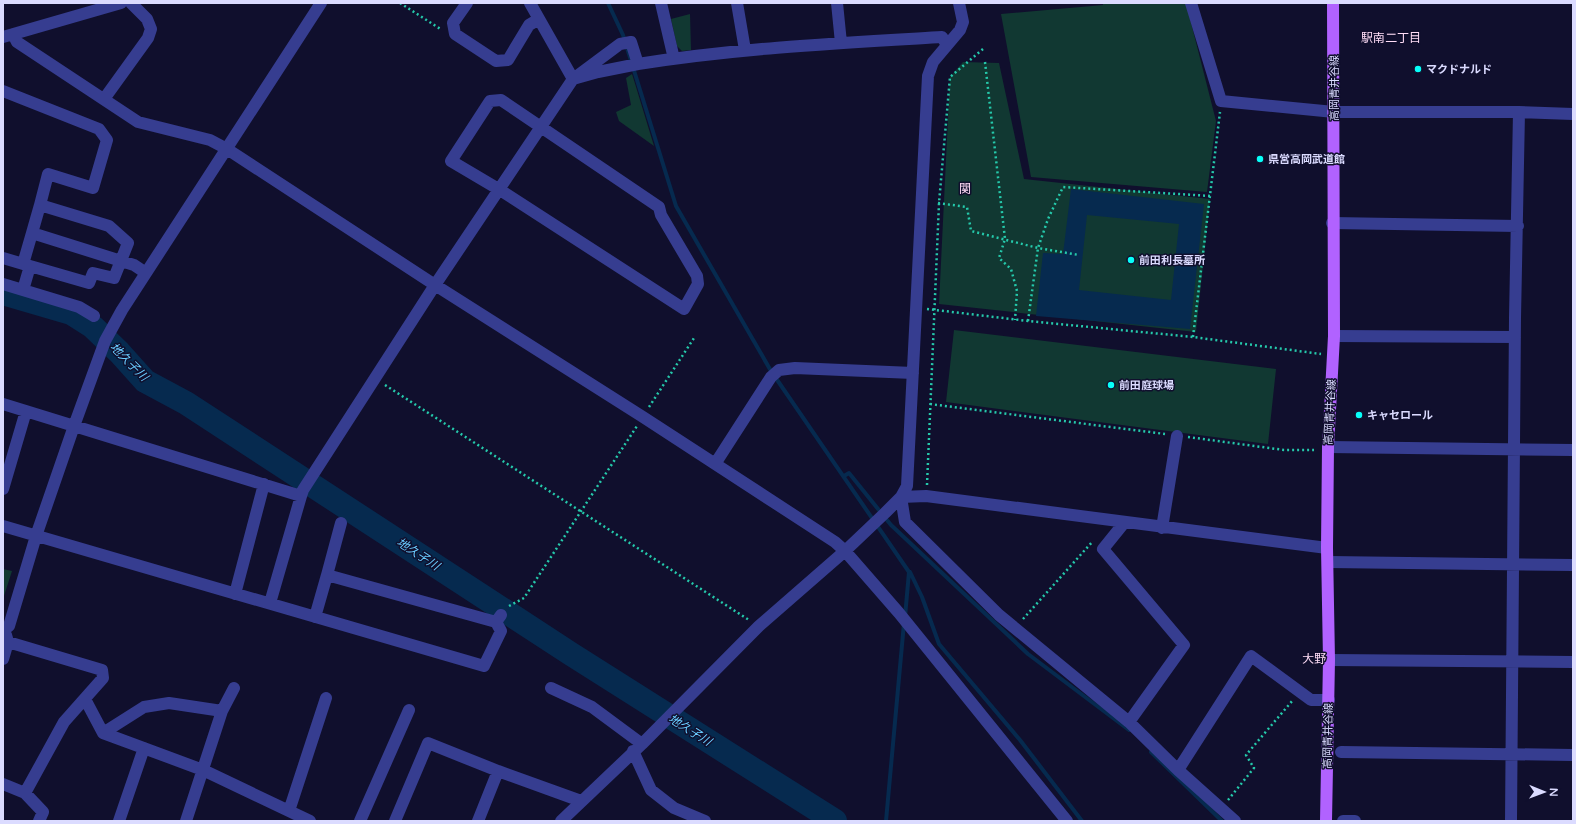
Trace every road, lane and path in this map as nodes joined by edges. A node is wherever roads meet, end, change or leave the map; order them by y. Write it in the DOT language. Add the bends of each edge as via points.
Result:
graph roads {
  1 [pos="121,3"];
  2 [pos="131,3"];
  3 [pos="321,3"];
  4 [pos="400,3"];
  5 [pos="466,3"];
  6 [pos="530,3"];
  7 [pos="661,3"];
  8 [pos="737,3"];
  9 [pos="837,3"];
  10 [pos="959,3"];
  11 [pos="1191,3"];
  12 [pos="1333,3"];
  13 [pos="87,8"];
  14 [pos="539,19"];
  15 [pos="454,29"];
  16 [pos="8,36"];
  17 [pos="841,43"];
  18 [pos="947,45"];
  19 [pos="983,49"];
  20 [pos="745,50"];
  21 [pos="674,59"];
  22 [pos="985,62"];
  23 [pos="633,65"];
  24 [pos="573,79"];
  25 [pos="3,91"];
  26 [pos="104,99"];
  27 [pos="1221,101"];
  28 [pos="1334,112"];
  29 [pos="1519,112"];
  30 [pos="1573,114"];
  31 [pos="541,127"];
  32 [pos="228,149"];
  33 [pos="500,190"];
  34 [pos="1211,196"];
  35 [pos="922,201"];
  36 [pos="939,203"];
  37 [pos="40,205"];
  38 [pos="1332,223"];
  39 [pos="1518,226"];
  40 [pos="32,233"];
  41 [pos="1005,239"];
  42 [pos="1038,248"];
  43 [pos="1080,255"];
  44 [pos="3,258"];
  45 [pos="121,260"];
  46 [pos="26,265"];
  47 [pos="146,273"];
  48 [pos="3,284"];
  49 [pos="435,286"];
  50 [pos="23,290"];
  51 [pos="917,307"];
  52 [pos="934,310"];
  53 [pos="94,316"];
  54 [pos="1015,320"];
  55 [pos="1028,321"];
  56 [pos="1193,336"];
  57 [pos="1334,336"];
  58 [pos="1515,337"];
  59 [pos="694,338"];
  60 [pos="1333,355"];
  61 [pos="913,373"];
  62 [pos="375,378"];
  63 [pos="3,404"];
  64 [pos="930,404"];
  65 [pos="26,411"];
  66 [pos="643,417"];
  67 [pos="74,426"];
  68 [pos="1177,436"];
  69 [pos="1328,447"];
  70 [pos="1514,448"];
  71 [pos="1314,450"];
  72 [pos="1573,450"];
  73 [pos="715,464"];
  74 [pos="264,484"];
  75 [pos="3,489"];
  76 [pos="302,493"];
  77 [pos="926,496"];
  78 [pos="901,497"];
  79 [pos="581,512"];
  80 [pos="1124,523"];
  81 [pos="341,524"];
  82 [pos="3,526"];
  83 [pos="1162,528"];
  84 [pos="36,536"];
  85 [pos="1096,537"];
  86 [pos="1327,548"];
  87 [pos="845,551"];
  88 [pos="1329,562"];
  89 [pos="1514,564"];
  90 [pos="1573,565"];
  91 [pos="327,575"];
  92 [pos="235,594"];
  93 [pos="270,604"];
  94 [pos="501,615"];
  95 [pos="315,617"];
  96 [pos="759,626"];
  97 [pos="1014,629"];
  98 [pos="5,634"];
  99 [pos="3,659"];
  100 [pos="1330,660"];
  101 [pos="1513,661"];
  102 [pos="1573,662"];
  103 [pos="234,688"];
  104 [pos="552,688"];
  105 [pos="1299,692"];
  106 [pos="326,698"];
  107 [pos="85,699"];
  108 [pos="1329,700"];
  109 [pos="409,710"];
  110 [pos="222,711"];
  111 [pos="1129,722"];
  112 [pos="103,733"];
  113 [pos="637,747"];
  114 [pos="144,748"];
  115 [pos="1341,752"];
  116 [pos="1512,754"];
  117 [pos="1573,755"];
  118 [pos="203,770"];
  119 [pos="1178,770"];
  120 [pos="498,771"];
  121 [pos="3,784"];
  122 [pos="25,793"];
  123 [pos="581,801"];
  124 [pos="1221,809"];
  125 [pos="289,811"];
  126 [pos="38,821"];
  127 [pos="119,821"];
  128 [pos="186,821"];
  129 [pos="310,821"];
  130 [pos="360,821"];
  131 [pos="395,821"];
  132 [pos="478,821"];
  133 [pos="561,821"];
  134 [pos="705,821"];
  135 [pos="1067,821"];
  136 [pos="1235,821"];
  137 [pos="1326,821"];
  138 [pos="1343,821"];
  139 [pos="1355,821"];
  140 [pos="1511,821"];
  1 -- 13 [label="street"];
  2 -- 26 [label="street" via="147,19 151,29 148,38"];
  3 -- 32 [label="street"];
  4 -- 15 [label="path" via="442,30"];
  5 -- 15 [label="street" via="453,23"];
  6 -- 14 [label="street"];
  7 -- 21 [label="street"];
  8 -- 20 [label="street"];
  9 -- 17 [label="street"];
  10 -- 18 [label="street" via="963,22 960,30"];
  11 -- 27 [label="street"];
  12 -- 28 [label="main road, 高岡青井谷線"];
  13 -- 16 [label="street"];
  14 -- 15 [label="street" via="529,25 508,60 496,61 455,34"];
  14 -- 24 [label="street"];
  16 -- 26 [label="street"];
  17 -- 18 [label="street" via="942,37"];
  17 -- 20 [label="street"];
  18 -- 35 [label="street" via="933,62 928,76"];
  19 -- 36 [label="path" via="950,77"];
  20 -- 21 [label="street"];
  21 -- 23 [label="street"];
  22 -- 41 [label="path"];
  23 -- 24 [label="street"];
  23 -- 24 [label="street" via="631,42 624,43"];
  24 -- 31 [label="street"];
  25 -- 37 [label="street" via="99,129 107,140 94,188 48,174"];
  26 -- 32 [label="street" via="138,122 210,140"];
  27 -- 28 [label="street"];
  27 -- 34 [label="path"];
  28 -- 29 [label="street"];
  28 -- 38 [label="main road, 高岡青井谷線"];
  29 -- 30 [label="street"];
  29 -- 39 [label="street"];
  31 -- 33 [label="street"];
  31 -- 33 [label="street" via="501,100 490,101 451,162"];
  31 -- 33 [label="street" via="660,207 661,214 697,276 698,284 684,309"];
  32 -- 47 [label="street"];
  32 -- 49 [label="street"];
  33 -- 49 [label="street"];
  34 -- 42 [label="path" via="1063,187"];
  34 -- 56 [label="path"];
  35 -- 36 [label="path"];
  35 -- 51 [label="street"];
  36 -- 41 [label="path" via="967,207 971,231"];
  36 -- 52 [label="path"];
  37 -- 40 [label="street"];
  37 -- 45 [label="street" via="109,226 128,243"];
  38 -- 39 [label="street"];
  38 -- 57 [label="main road, 高岡青井谷線"];
  39 -- 58 [label="street"];
  40 -- 45 [label="street"];
  40 -- 46 [label="street"];
  41 -- 42 [label="path"];
  41 -- 54 [label="path" via="999,258 1011,269 1017,292"];
  42 -- 43 [label="path"];
  42 -- 55 [label="path"];
  44 -- 46 [label="street"];
  45 -- 46 [label="street" via="114,278 93,273 89,283"];
  45 -- 47 [label="street"];
  46 -- 50 [label="street"];
  47 -- 67 [label="street" via="105,341"];
  48 -- 50 [label="street"];
  49 -- 62 [label="street"];
  49 -- 66 [label="street"];
  50 -- 53 [label="street" via="79,307"];
  51 -- 52 [label="path"];
  51 -- 61 [label="street"];
  52 -- 54 [label="path"];
  52 -- 64 [label="path"];
  54 -- 55 [label="path"];
  55 -- 56 [label="path"];
  56 -- 60 [label="path"];
  57 -- 58 [label="street"];
  57 -- 60 [label="main road, 高岡青井谷線"];
  58 -- 70 [label="street"];
  59 -- 66 [label="path"];
  60 -- 69 [label="main road, 高岡青井谷線"];
  61 -- 73 [label="street" via="795,368 775,373"];
  61 -- 78 [label="street" via="907,486"];
  62 -- 76 [label="street"];
  62 -- 79 [label="path"];
  63 -- 65 [label="street"];
  64 -- 68 [label="path"];
  64 -- 77 [label="path"];
  65 -- 67 [label="street"];
  65 -- 75 [label="street"];
  66 -- 73 [label="street"];
  66 -- 79 [label="path"];
  67 -- 74 [label="street"];
  67 -- 84 [label="street"];
  68 -- 71 [label="path" via="1284,450"];
  68 -- 83 [label="street"];
  69 -- 70 [label="street"];
  69 -- 86 [label="main road, 高岡青井谷線"];
  70 -- 72 [label="street"];
  70 -- 89 [label="street"];
  73 -- 87 [label="street"];
  74 -- 76 [label="street"];
  74 -- 92 [label="street"];
  76 -- 93 [label="street"];
  77 -- 78 [label="street"];
  77 -- 80 [label="street"];
  78 -- 87 [label="street"];
  78 -- 97 [label="street" via="904,522"];
  79 -- 94 [label="path" via="524,598"];
  79 -- 96 [label="path"];
  80 -- 83 [label="street"];
  80 -- 111 [label="street" via="1103,549 1184,645"];
  81 -- 91 [label="street"];
  82 -- 84 [label="street"];
  83 -- 86 [label="street"];
  84 -- 92 [label="street"];
  84 -- 98 [label="street"];
  85 -- 97 [label="path"];
  86 -- 88 [label="main road, 高岡青井谷線"];
  87 -- 96 [label="street"];
  87 -- 135 [label="street" via="899,612"];
  88 -- 89 [label="street"];
  88 -- 100 [label="main road, 高岡青井谷線"];
  89 -- 90 [label="street"];
  89 -- 101 [label="street"];
  91 -- 94 [label="street"];
  91 -- 95 [label="street"];
  92 -- 93 [label="street"];
  93 -- 95 [label="street"];
  94 -- 95 [label="street" via="501,631 484,666"];
  96 -- 113 [label="street"];
  97 -- 111 [label="street"];
  98 -- 99 [label="street"];
  98 -- 107 [label="street" via="102,670 103,678"];
  100 -- 101 [label="street"];
  100 -- 108 [label="main road, 高岡青井谷線"];
  101 -- 102 [label="street"];
  101 -- 116 [label="street"];
  103 -- 110 [label="street"];
  104 -- 113 [label="street" via="592,707"];
  105 -- 108 [label="street" via="1311,700"];
  105 -- 119 [label="street" via="1252,656"];
  105 -- 124 [label="path" via="1246,755 1254,768"];
  106 -- 125 [label="street"];
  107 -- 112 [label="street"];
  107 -- 122 [label="street" via="64,722"];
  108 -- 137 [label="main road, 高岡青井谷線"];
  109 -- 130 [label="street"];
  110 -- 112 [label="street" via="169,703 144,707"];
  110 -- 118 [label="street"];
  111 -- 119 [label="street"];
  112 -- 114 [label="street"];
  113 -- 123 [label="street"];
  113 -- 134 [label="street" via="651,790 674,808"];
  114 -- 118 [label="street"];
  114 -- 127 [label="street"];
  115 -- 116 [label="street"];
  116 -- 117 [label="street"];
  116 -- 140 [label="street"];
  118 -- 125 [label="street"];
  118 -- 128 [label="street"];
  119 -- 124 [label="street"];
  120 -- 123 [label="street"];
  120 -- 131 [label="street" via="428,744"];
  120 -- 132 [label="street"];
  121 -- 122 [label="street"];
  122 -- 126 [label="street" via="43,812"];
  123 -- 133 [label="street"];
  124 -- 136 [label="street"];
  125 -- 129 [label="street"];
  138 -- 139 [label="street"];
}
